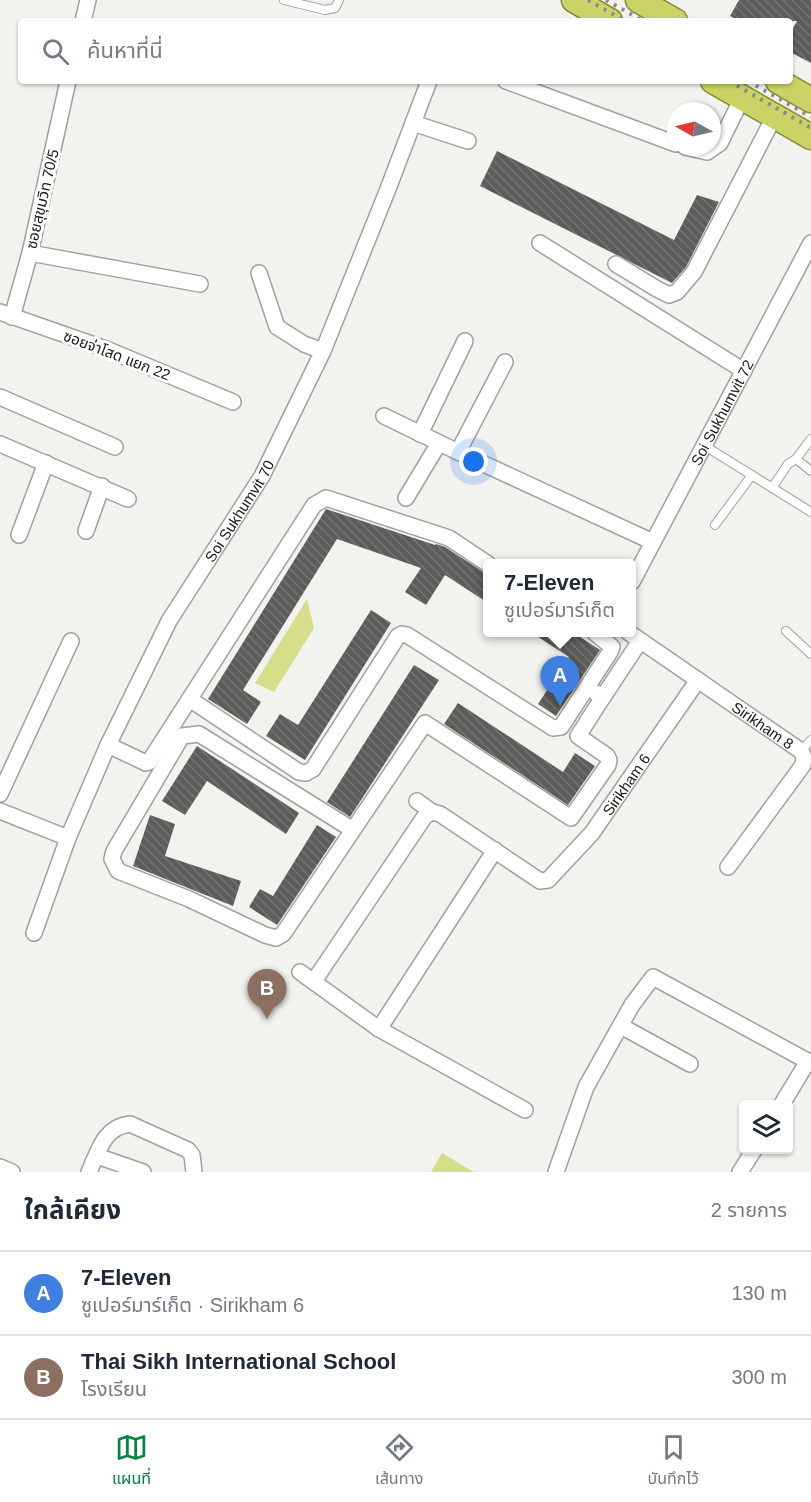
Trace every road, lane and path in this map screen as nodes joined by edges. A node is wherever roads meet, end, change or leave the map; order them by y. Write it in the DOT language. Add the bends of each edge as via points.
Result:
graph roads {
  1 [pos="88,0"];
  2 [pos="284,0"];
  3 [pos="339,0"];
  4 [pos="574,0"];
  5 [pos="638,0"];
  6 [pos="84,18"];
  7 [pos="605,18"];
  8 [pos="670,18"];
  9 [pos="67,84"];
  10 [pos="428,84"];
  11 [pos="514,84"];
  12 [pos="718,84"];
  13 [pos="783,84"];
  14 [pos="742,98"];
  15 [pos="811,100"];
  16 [pos="774,117"];
  17 [pos="413,123"];
  18 [pos="811,137"];
  19 [pos="468,141"];
  20 [pos="667,141"];
  21 [pos="721,141"];
  22 [pos="540,243"];
  23 [pos="811,244"];
  24 [pos="30,253"];
  25 [pos="616,264"];
  26 [pos="259,273"];
  27 [pos="200,284"];
  28 [pos="6,314"];
  29 [pos="465,341"];
  30 [pos="322,351"];
  31 [pos="506,363"];
  32 [pos="744,371"];
  33 [pos="0,397"];
  34 [pos="233,402"];
  35 [pos="384,416"];
  36 [pos="420,434"];
  37 [pos="811,439"];
  38 [pos="439,443"];
  39 [pos="0,444"];
  40 [pos="705,446"];
  41 [pos="115,447"];
  42 [pos="458,452"];
  43 [pos="796,459"];
  44 [pos="46,463"];
  45 [pos="811,471"];
  46 [pos="752,475"];
  47 [pos="102,486"];
  48 [pos="772,488"];
  49 [pos="406,498"];
  50 [pos="128,499"];
  51 [pos="811,512"];
  52 [pos="716,525"];
  53 [pos="86,531"];
  54 [pos="19,535"];
  55 [pos="653,542"];
  56 [pos="483,561"];
  57 [pos="636,574"];
  58 [pos="786,631"];
  59 [pos="599,637"];
  60 [pos="634,637"];
  61 [pos="71,641"];
  62 [pos="811,654"];
  63 [pos="698,680"];
  64 [pos="588,688"];
  65 [pos="603,697"];
  66 [pos="191,700"];
  67 [pos="108,745"];
  68 [pos="806,746"];
  69 [pos="0,794"];
  70 [pos="417,801"];
  71 [pos="0,811"];
  72 [pos="432,812"];
  73 [pos="353,830"];
  74 [pos="68,838"];
  75 [pos="495,850"];
  76 [pos="728,867"];
  77 [pos="34,933"];
  78 [pos="300,972"];
  79 [pos="314,981"];
  80 [pos="621,1026"];
  81 [pos="379,1029"];
  82 [pos="810,1062"];
  83 [pos="690,1064"];
  84 [pos="785,1100"];
  85 [pos="525,1110"];
  86 [pos="751,1154"];
  87 [pos="97,1155"];
  88 [pos="0,1167"];
  89 [pos="12,1172"];
  90 [pos="89,1172"];
  91 [pos="143,1172"];
  92 [pos="194,1172"];
  93 [pos="556,1172"];
  94 [pos="740,1172"];
  1 -- 6 [label="street"];
  2 -- 3 [label="lane" via="325,10 334,8"];
  4 -- 7 [label="highway"];
  5 -- 8 [label="highway"];
  9 -- 24 [label="street, ซอยสุขุมวิท 70/5"];
  10 -- 17 [label="street, Soi Sukhumvit 70"];
  11 -- 20 [label="street"];
  12 -- 14 [label="highway"];
  13 -- 15 [label="highway"];
  14 -- 16 [label="highway"];
  14 -- 21 [label="street"];
  16 -- 18 [label="highway"];
  16 -- 25 [label="street" via="694,272 677,291 669,295 657,290"];
  17 -- 19 [label="street"];
  17 -- 30 [label="street, Soi Sukhumvit 70"];
  22 -- 32 [label="street"];
  23 -- 32 [label="street, Soi Sukhumvit 72"];
  24 -- 27 [label="street"];
  24 -- 28 [label="street, ซอยสุขุมวิท 70/5"];
  26 -- 30 [label="street" via="277,327"];
  28 -- 34 [label="street, ซอยจ่าโสด แยก 22" via="106,349"];
  29 -- 36 [label="street"];
  30 -- 67 [label="street, Soi Sukhumvit 70" via="262,476 169,621"];
  31 -- 42 [label="street"];
  32 -- 40 [label="street, Soi Sukhumvit 72"];
  33 -- 41 [label="street"];
  35 -- 36 [label="street"];
  36 -- 38 [label="street"];
  37 -- 43 [label="lane"];
  38 -- 42 [label="street"];
  38 -- 49 [label="street"];
  39 -- 44 [label="street"];
  40 -- 46 [label="lane"];
  40 -- 55 [label="street, Soi Sukhumvit 72"];
  42 -- 55 [label="street"];
  43 -- 45 [label="lane"];
  43 -- 48 [label="lane"];
  44 -- 47 [label="street"];
  44 -- 54 [label="street"];
  46 -- 48 [label="lane"];
  46 -- 52 [label="lane"];
  47 -- 50 [label="street"];
  47 -- 53 [label="street"];
  48 -- 51 [label="lane"];
  55 -- 57 [label="street, Soi Sukhumvit 72"];
  56 -- 66 [label="street" via="449,538 326,498 314,505"];
  58 -- 62 [label="lane"];
  59 -- 64 [label="street" via="612,647"];
  60 -- 63 [label="street, Sirikham 8"];
  60 -- 65 [label="street"];
  61 -- 69 [label="street"];
  63 -- 68 [label="street, Sirikham 8"];
  63 -- 75 [label="street, Sirikham 6" via="592,833 548,880 540,881"];
  64 -- 65 [label="street"];
  64 -- 66 [label="street" via="561,727 553,728 402,634 313,769 306,773"];
  65 -- 73 [label="street" via="578,736 607,756 608,765 574,817 568,817 425,723"];
  66 -- 67 [label="street" via="149,762"];
  67 -- 74 [label="street, Soi Sukhumvit 70"];
  68 -- 76 [label="street, Sirikham 8" via="803,765"];
  70 -- 72 [label="street"];
  71 -- 74 [label="street"];
  72 -- 75 [label="street"];
  72 -- 79 [label="street" via="425,816"];
  73 -- 73 [label="street" via="283,934 276,938 118,871 112,859 182,736 191,734 199,734"];
  74 -- 77 [label="street, Soi Sukhumvit 70"];
  75 -- 81 [label="street"];
  78 -- 79 [label="street"];
  79 -- 81 [label="street"];
  80 -- 82 [label="street" via="651,978 657,977"];
  80 -- 83 [label="street"];
  80 -- 93 [label="street" via="586,1087"];
  81 -- 85 [label="street"];
  82 -- 84 [label="street"];
  86 -- 94 [label="street"];
  87 -- 90 [label="street"];
  87 -- 91 [label="street"];
  87 -- 92 [label="street" via="110,1131 130,1124 188,1150"];
  88 -- 89 [label="street"];
}
